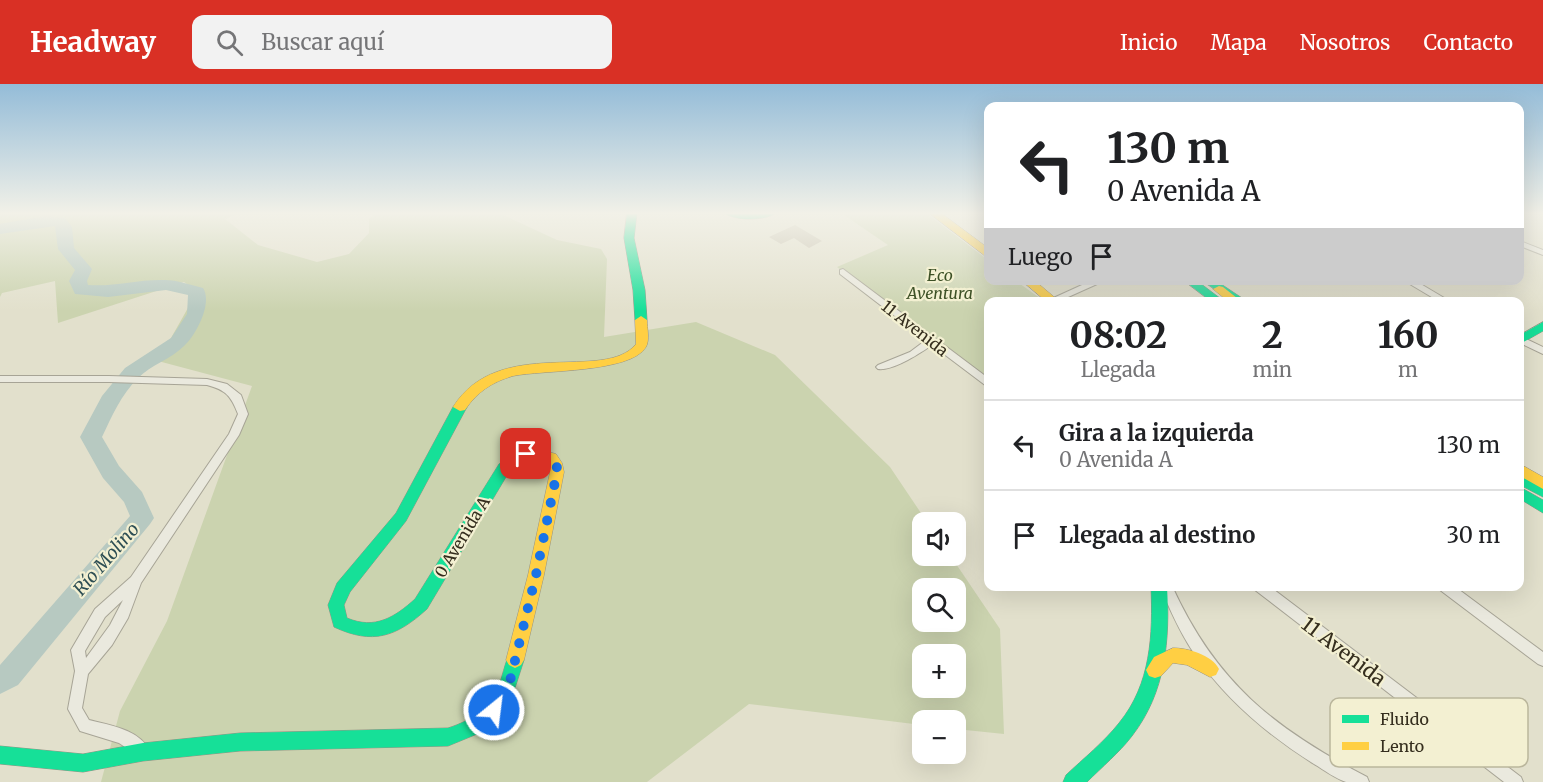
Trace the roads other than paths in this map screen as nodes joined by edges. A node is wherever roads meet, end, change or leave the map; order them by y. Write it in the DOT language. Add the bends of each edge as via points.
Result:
graph roads {
  1 [pos="630,246"];
  2 [pos="1526,246"];
  3 [pos="1543,253"];
  4 [pos="843,272"];
  5 [pos="1033,285"];
  6 [pos="1091,285"];
  7 [pos="1199,285"];
  8 [pos="1416,285"];
  9 [pos="1220,295"];
  10 [pos="1049,297"];
  11 [pos="1063,297"];
  12 [pos="1438,297"];
  13 [pos="1543,326"];
  14 [pos="1524,337"];
  15 [pos="931,341"];
  16 [pos="1524,341"];
  17 [pos="1543,351"];
  18 [pos="881,367"];
  19 [pos="0,379"];
  20 [pos="984,380"];
  21 [pos="1524,472"];
  22 [pos="1524,480"];
  23 [pos="1543,484"];
  24 [pos="1543,492"];
  25 [pos="1524,495"];
  26 [pos="1543,507"];
  27 [pos="135,581"];
  28 [pos="1160,591"];
  29 [pos="1168,591"];
  30 [pos="1266,591"];
  31 [pos="1451,591"];
  32 [pos="1543,660"];
  33 [pos="1210,669"];
  34 [pos="82,671"];
  35 [pos="1154,673"];
  36 [pos="1406,698"];
  37 [pos="143,752"];
  38 [pos="0,755"];
  39 [pos="1330,764"];
  40 [pos="1336,767"];
  41 [pos="1496,767"];
  42 [pos="1073,782"];
  43 [pos="1362,782"];
  44 [pos="1516,782"];
  1 -- 37 [label="street, 0 Avenida A" via="639,290 640,349 613,361 510,373 475,389 457,411 403,515 351,576 335,607 340,622 357,631 381,631 403,621 421,603 504,468 526,454 551,456 557,472 522,638 510,681 483,723 448,736 240,742"];
  2 -- 3 [label="street"];
  4 -- 15 [label="street, 11 Avenida"];
  5 -- 10 [label="street"];
  6 -- 11 [label="street"];
  7 -- 9 [label="street"];
  8 -- 12 [label="street"];
  13 -- 14 [label="street"];
  15 -- 18 [label="street" via="913,354"];
  15 -- 20 [label="street, 11 Avenida"];
  16 -- 17 [label="street"];
  19 -- 27 [label="street" via="207,382 223,386 237,397 243,414 234,435"];
  21 -- 23 [label="street"];
  22 -- 24 [label="street"];
  25 -- 26 [label="street"];
  27 -- 34 [label="street" via="130,601 104,646"];
  27 -- 34 [label="street" via="100,613 78,650"];
  28 -- 35 [label="street" via="1162,613"];
  29 -- 33 [label="street" via="1190,640"];
  30 -- 36 [label="street, 11 Avenida"];
  31 -- 32 [label="street"];
  33 -- 35 [label="street" via="1193,658 1175,655 1157,664"];
  33 -- 39 [label="street" via="1266,723"];
  34 -- 37 [label="street" via="75,709 85,726 129,740"];
  35 -- 42 [label="street" via="1132,721"];
  37 -- 38 [label="street, 0 Avenida A" via="83,763"];
  40 -- 43 [label="street"];
  41 -- 44 [label="street, 11 Avenida"];
}
